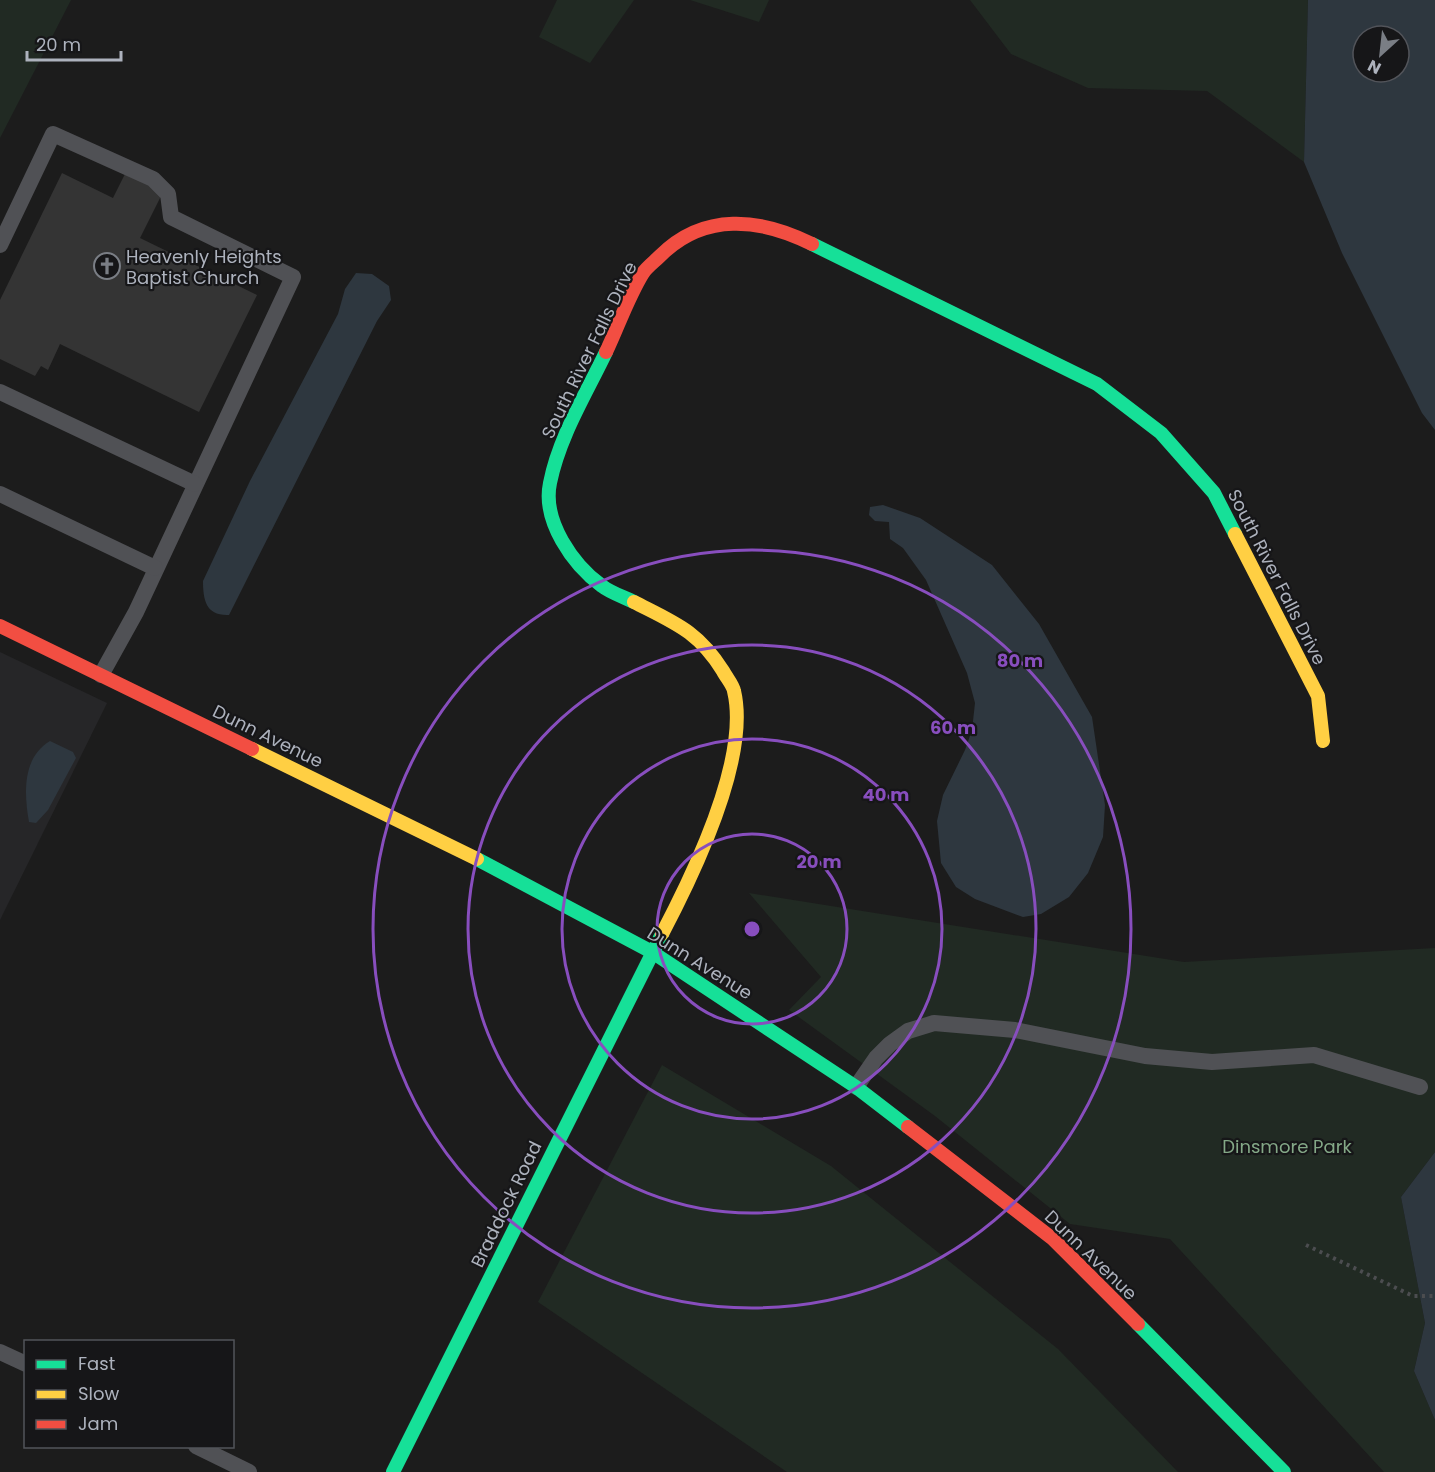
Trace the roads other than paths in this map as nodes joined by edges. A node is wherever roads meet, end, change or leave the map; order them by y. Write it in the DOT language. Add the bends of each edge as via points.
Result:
graph roads {
  1 [pos="0,245"];
  2 [pos="0,392"];
  3 [pos="195,484"];
  4 [pos="0,494"];
  5 [pos="154,568"];
  6 [pos="0,626"];
  7 [pos="100,675"];
  8 [pos="1323,741"];
  9 [pos="652,952"];
  10 [pos="856,1087"];
  11 [pos="1420,1087"];
  12 [pos="0,1352"];
  13 [pos="24,1363"];
  14 [pos="200,1448"];
  15 [pos="249,1472"];
  16 [pos="393,1472"];
  17 [pos="1284,1472"];
  1 -- 3 [label="lane" via="53,134 153,179 168,194 171,217 293,277"];
  2 -- 3 [label="lane"];
  3 -- 5 [label="lane"];
  4 -- 5 [label="lane"];
  5 -- 7 [label="lane" via="136,612"];
  6 -- 7 [label="street, Dunn Avenue"];
  7 -- 9 [label="street, Dunn Avenue" via="468,854"];
  8 -- 9 [label="street, South River Falls Drive" via="1318,696 1214,494 1161,433 1097,384 785,230 739,223 703,227 672,244 644,272 559,450 549,486 552,516 571,557 602,586 689,630 715,659 734,690 736,735 727,779 688,883"];
  9 -- 10 [label="street, Dunn Avenue"];
  9 -- 16 [label="street, Braddock Road"];
  10 -- 11 [label="lane" via="890,1044 908,1031 934,1023 1015,1030 1145,1056 1212,1062 1314,1055"];
  10 -- 17 [label="street, Dunn Avenue" via="1053,1239"];
  12 -- 13 [label="lane"];
  14 -- 15 [label="lane"];
}
